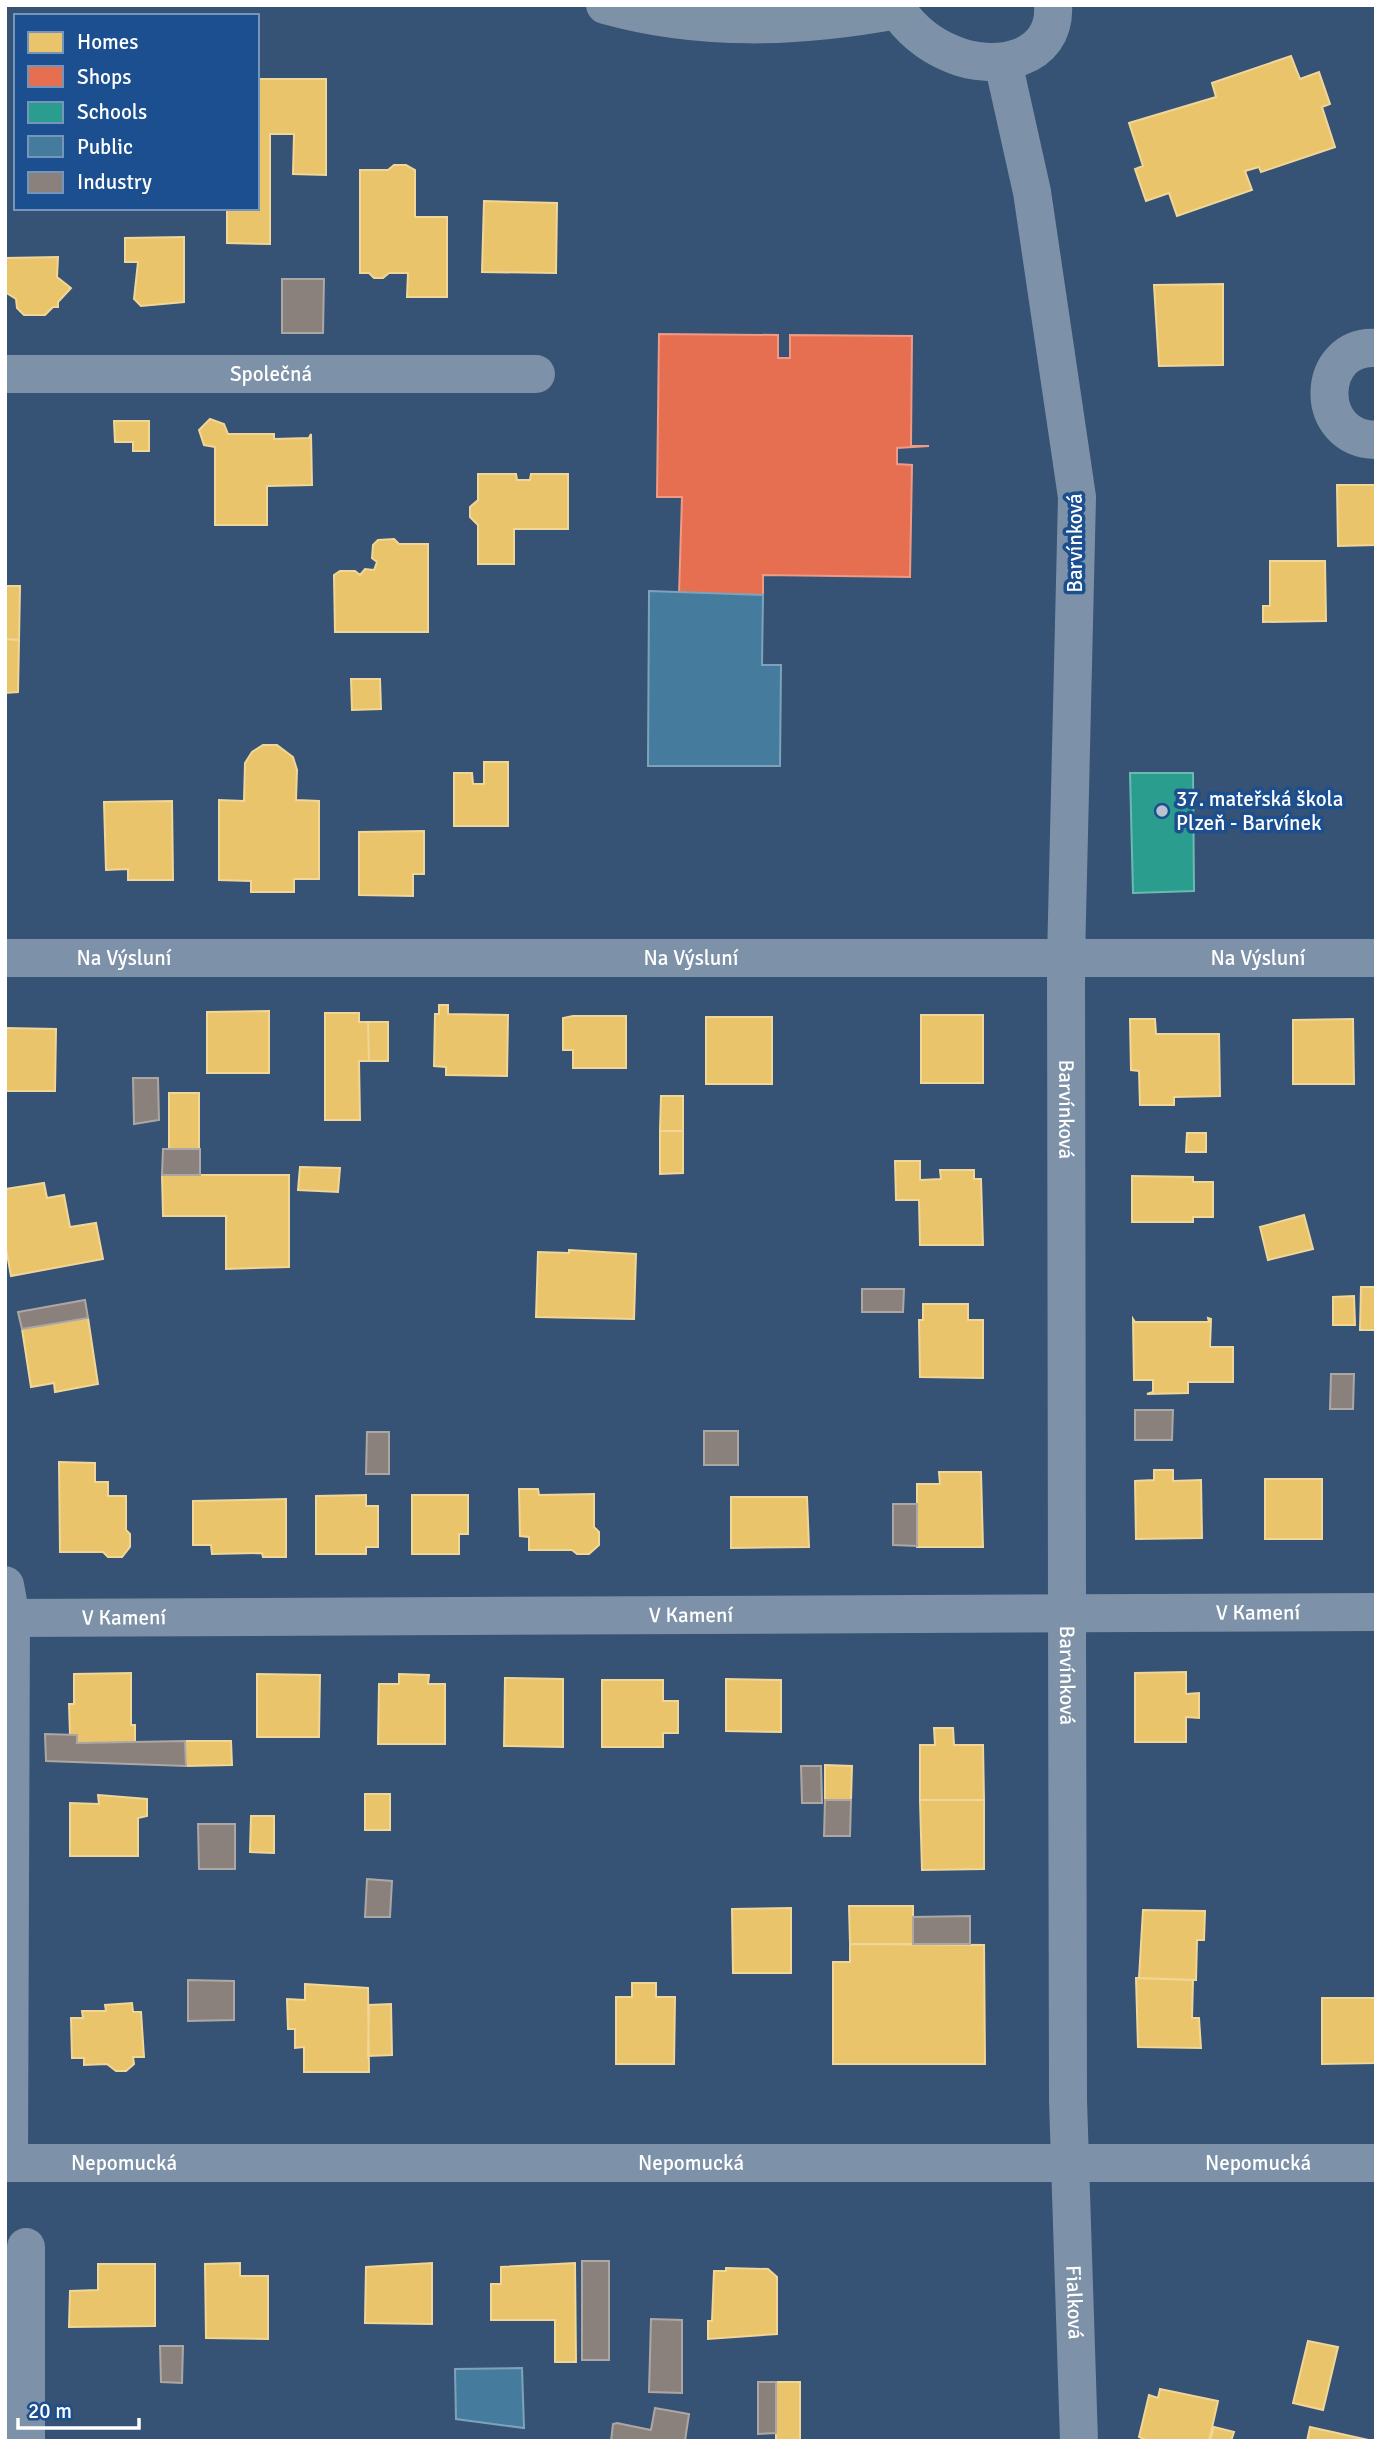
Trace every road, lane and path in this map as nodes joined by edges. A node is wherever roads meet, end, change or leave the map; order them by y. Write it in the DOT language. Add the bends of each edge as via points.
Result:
graph roads {
  1 [pos="605,5"];
  2 [pos="1053,5"];
  3 [pos="895,8"];
  4 [pos="1003,62"];
  5 [pos="1376,348"];
  6 [pos="5,374"];
  7 [pos="536,374"];
  8 [pos="1376,440"];
  9 [pos="5,958"];
  10 [pos="1376,958"];
  11 [pos="1066,959"];
  12 [pos="7,1607"];
  13 [pos="1376,1612"];
  14 [pos="1067,1613"];
  15 [pos="7,2163"];
  16 [pos="1070,2163"];
  17 [pos="1376,2163"];
  18 [pos="26,2247"];
  19 [pos="26,2441"];
  20 [pos="1079,2441"];
  1 -- 3 [label="highway" via="643,16 723,26 832,20"];
  2 -- 4 [label="street" via="1052,26 1041,44 1029,54"];
  3 -- 4 [label="street" via="915,32 949,53 972,61"];
  4 -- 11 [label="street, Barvínková" via="1032,192 1077,497"];
  5 -- 8 [label="street" via="1355,352 1342,361 1329,387 1335,417 1345,429"];
  6 -- 7 [label="street, Společná"];
  9 -- 11 [label="street, Na Výsluní"];
  10 -- 11 [label="street, Na Výsluní"];
  11 -- 14 [label="street, Barvínková"];
  12 -- 14 [label="street, V Kamení"];
  12 -- 15 [label="street"];
  13 -- 14 [label="street, V Kamení"];
  14 -- 16 [label="street, Barvínková"];
  15 -- 16 [label="street, Nepomucká"];
  16 -- 17 [label="street, Nepomucká"];
  16 -- 20 [label="street, Fialková"];
  18 -- 19 [label="street"];
}
